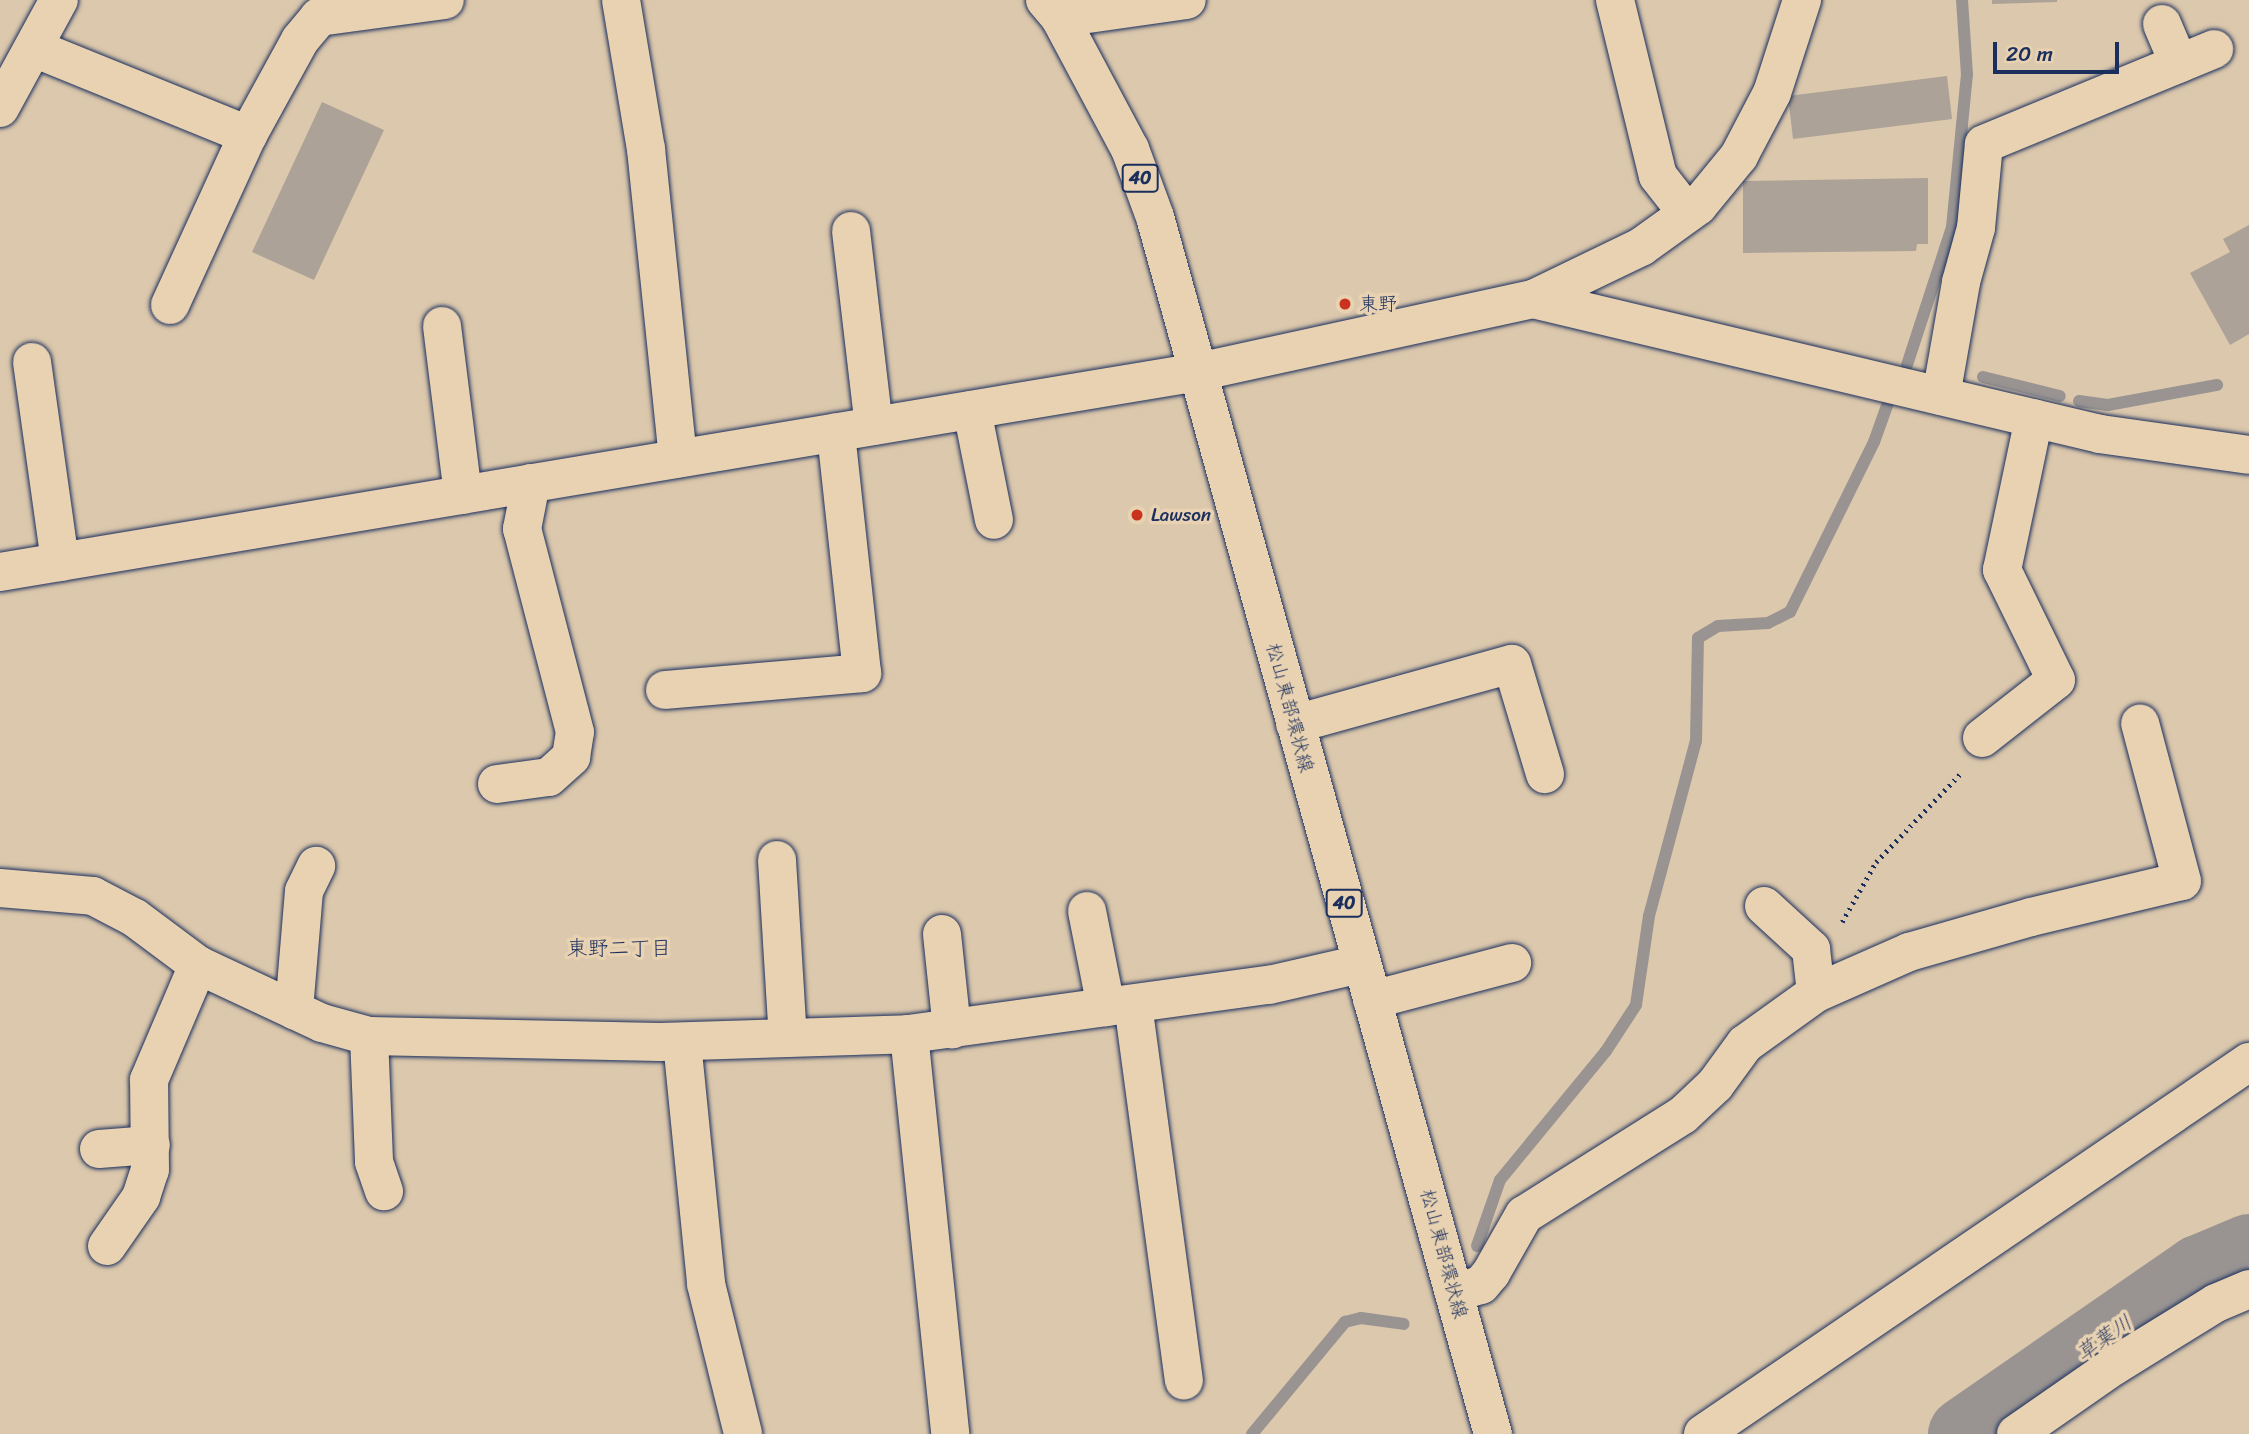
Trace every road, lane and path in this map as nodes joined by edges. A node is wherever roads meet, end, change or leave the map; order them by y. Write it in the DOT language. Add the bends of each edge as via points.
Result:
graph roads {
  1 [pos="59,0"];
  2 [pos="445,0"];
  3 [pos="621,0"];
  4 [pos="1187,0"];
  5 [pos="1615,0"];
  6 [pos="1802,0"];
  7 [pos="1053,9"];
  8 [pos="2162,24"];
  9 [pos="36,49"];
  10 [pos="2214,49"];
  11 [pos="2179,64"];
  12 [pos="0,108"];
  13 [pos="248,135"];
  14 [pos="1687,214"];
  15 [pos="851,231"];
  16 [pos="1533,299"];
  17 [pos="170,304"];
  18 [pos="442,326"];
  19 [pos="32,362"];
  20 [pos="1198,372"];
  21 [pos="1941,396"];
  22 [pos="972,410"];
  23 [pos="2034,418"];
  24 [pos="874,426"];
  25 [pos="836,432"];
  26 [pos="2248,444"];
  27 [pos="678,458"];
  28 [pos="531,483"];
  29 [pos="463,495"];
  30 [pos="994,520"];
  31 [pos="60,562"];
  32 [pos="0,572"];
  33 [pos="665,691"];
  34 [pos="2140,723"];
  35 [pos="1295,724"];
  36 [pos="1982,738"];
  37 [pos="1545,774"];
  38 [pos="497,784"];
  39 [pos="777,860"];
  40 [pos="316,866"];
  41 [pos="0,888"];
  42 [pos="1764,906"];
  43 [pos="1087,911"];
  44 [pos="1838,931"];
  45 [pos="942,934"];
  46 [pos="1512,963"];
  47 [pos="198,965"];
  48 [pos="1367,982"];
  49 [pos="1816,993"];
  50 [pos="1120,1006"];
  51 [pos="294,1010"];
  52 [pos="952,1028"];
  53 [pos="909,1034"];
  54 [pos="369,1036"];
  55 [pos="788,1038"];
  56 [pos="682,1042"];
  57 [pos="2249,1062"];
  58 [pos="151,1145"];
  59 [pos="99,1149"];
  60 [pos="384,1191"];
  61 [pos="107,1246"];
  62 [pos="2249,1289"];
  63 [pos="1454,1293"];
  64 [pos="1184,1381"];
  65 [pos="1491,1433"];
  66 [pos="743,1434"];
  67 [pos="950,1434"];
  68 [pos="1703,1434"];
  69 [pos="2016,1434"];
  1 -- 9 [label="street"];
  2 -- 13 [label="street" via="319,17 300,40"];
  3 -- 27 [label="street" via="646,149"];
  4 -- 7 [label="street"];
  5 -- 14 [label="street" via="1658,176"];
  6 -- 14 [label="street" via="1772,93 1740,156"];
  7 -- 20 [label="street, 松山東部環状線 / 40" via="1130,149 1155,216"];
  8 -- 11 [label="street"];
  9 -- 12 [label="street"];
  9 -- 13 [label="street"];
  10 -- 11 [label="street"];
  11 -- 21 [label="street" via="1984,144 1976,228 1961,282"];
  13 -- 17 [label="street"];
  14 -- 16 [label="street" via="1641,247"];
  15 -- 24 [label="street"];
  16 -- 20 [label="street"];
  16 -- 21 [label="street"];
  18 -- 29 [label="street"];
  19 -- 31 [label="street"];
  20 -- 22 [label="street"];
  20 -- 35 [label="street, 松山東部環状線 / 40"];
  21 -- 23 [label="street"];
  22 -- 24 [label="street"];
  22 -- 30 [label="street"];
  23 -- 26 [label="street" via="2100,434"];
  23 -- 36 [label="street" via="2003,570 2056,680"];
  24 -- 25 [label="street"];
  25 -- 27 [label="street"];
  25 -- 33 [label="street" via="862,673"];
  27 -- 28 [label="street"];
  28 -- 29 [label="street"];
  28 -- 38 [label="street" via="522,529 575,732 571,757 549,777"];
  29 -- 31 [label="street"];
  31 -- 32 [label="street"];
  34 -- 49 [label="street" via="2182,881 2031,916 1909,952"];
  35 -- 37 [label="street" via="1512,664"];
  35 -- 48 [label="street, 松山東部環状線 / 40"];
  36 -- 44 [label="path" via="1981,754 1901,831 1876,862 1851,899"];
  39 -- 55 [label="street"];
  40 -- 51 [label="street" via="301,910"];
  41 -- 47 [label="street" via="93,896 135,918"];
  42 -- 49 [label="street" via="1811,949"];
  43 -- 50 [label="street"];
  45 -- 52 [label="street"];
  46 -- 48 [label="street"];
  47 -- 51 [label="street"];
  47 -- 58 [label="street" via="149,1080"];
  48 -- 50 [label="street" via="1269,985"];
  48 -- 63 [label="street, 松山東部環状線 / 40"];
  49 -- 63 [label="street" via="1745,1044 1715,1085 1683,1115 1524,1215 1486,1279"];
  50 -- 52 [label="street"];
  50 -- 64 [label="street"];
  51 -- 54 [label="street"];
  52 -- 53 [label="street"];
  53 -- 55 [label="street"];
  53 -- 67 [label="street"];
  54 -- 56 [label="street"];
  54 -- 60 [label="street" via="374,1162"];
  55 -- 56 [label="street"];
  56 -- 66 [label="street" via="706,1284"];
  57 -- 68 [label="street"];
  58 -- 59 [label="street"];
  58 -- 61 [label="street" via="150,1170 141,1197"];
  62 -- 69 [label="street" via="2216,1303 2114,1366"];
  63 -- 65 [label="street, 松山東部環状線 / 40"];
}
